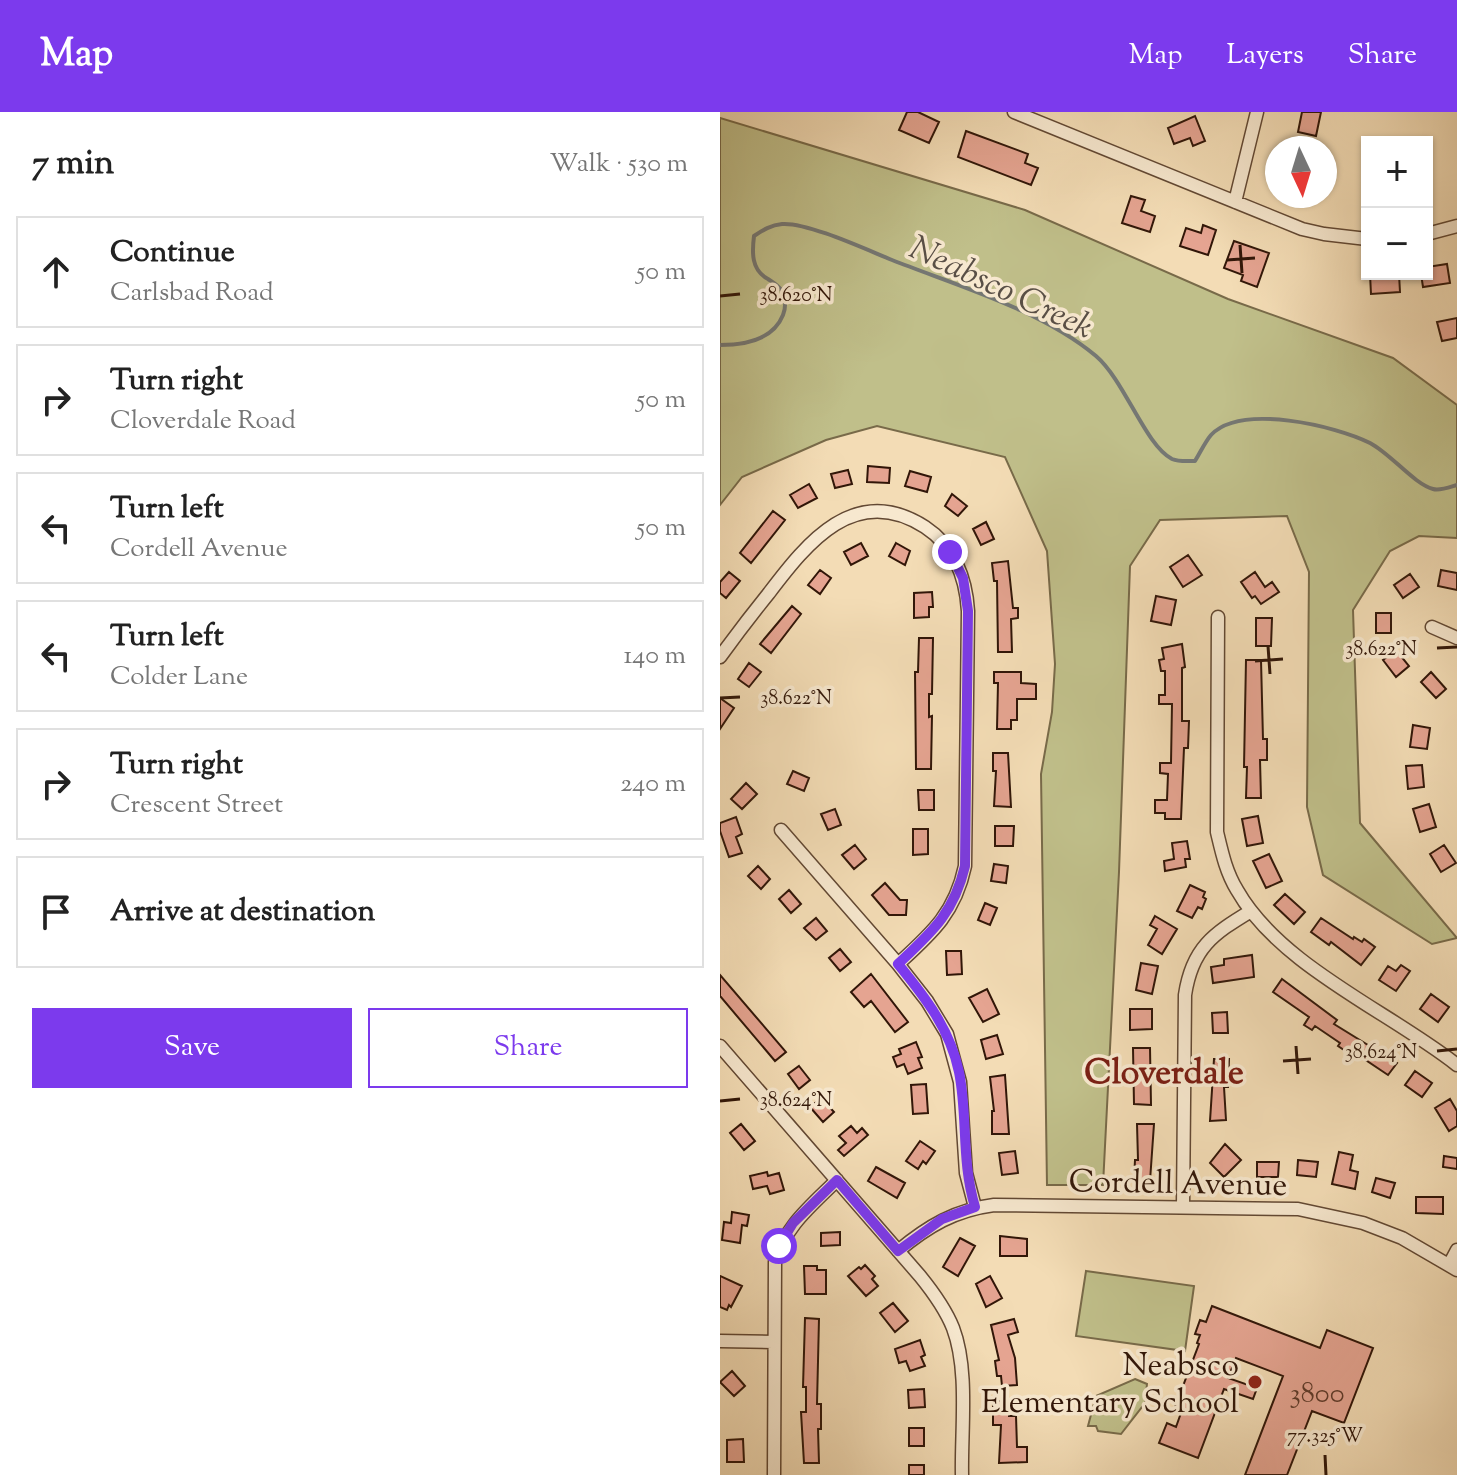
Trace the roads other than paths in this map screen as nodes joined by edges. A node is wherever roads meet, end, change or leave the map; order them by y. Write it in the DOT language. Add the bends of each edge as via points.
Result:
graph roads {
  1 [pos="1257,112"];
  2 [pos="1019,113"];
  3 [pos="1235,202"];
  4 [pos="1457,226"];
  5 [pos="1433,232"];
  6 [pos="1361,238"];
  7 [pos="1218,617"];
  8 [pos="1432,627"];
  9 [pos="1457,638"];
  10 [pos="720,657"];
  11 [pos="781,830"];
  12 [pos="1251,911"];
  13 [pos="898,964"];
  14 [pos="720,1046"];
  15 [pos="1457,1065"];
  16 [pos="837,1180"];
  17 [pos="975,1207"];
  18 [pos="1183,1207"];
  19 [pos="1457,1250"];
  20 [pos="898,1251"];
  21 [pos="1453,1268"];
  22 [pos="720,1341"];
  23 [pos="773,1342"];
  24 [pos="774,1475"];
  25 [pos="962,1475"];
  1 -- 3 [label="street"];
  2 -- 3 [label="street"];
  3 -- 6 [label="street" via="1302,229"];
  4 -- 5 [label="street"];
  7 -- 12 [label="street" via="1217,832 1228,872"];
  8 -- 9 [label="street"];
  10 -- 13 [label="street" via="803,548 844,519 872,513 916,521 940,539 957,563 968,611 965,866 944,918"];
  11 -- 13 [label="street"];
  12 -- 15 [label="street" via="1309,964"];
  12 -- 18 [label="street" via="1211,937 1188,976"];
  13 -- 17 [label="street" via="939,1020 956,1060 966,1173"];
  14 -- 16 [label="street"];
  16 -- 20 [label="street"];
  16 -- 23 [label="street" via="793,1223 779,1246 773,1276"];
  17 -- 18 [label="street, Cordell Avenue"];
  17 -- 20 [label="street, Cordell Avenue" via="942,1219"];
  18 -- 21 [label="street, Cordell Avenue" via="1328,1214 1402,1238"];
  19 -- 21 [label="street"];
  20 -- 25 [label="street" via="947,1314 959,1348"];
  22 -- 23 [label="street"];
  23 -- 24 [label="street"];
}
